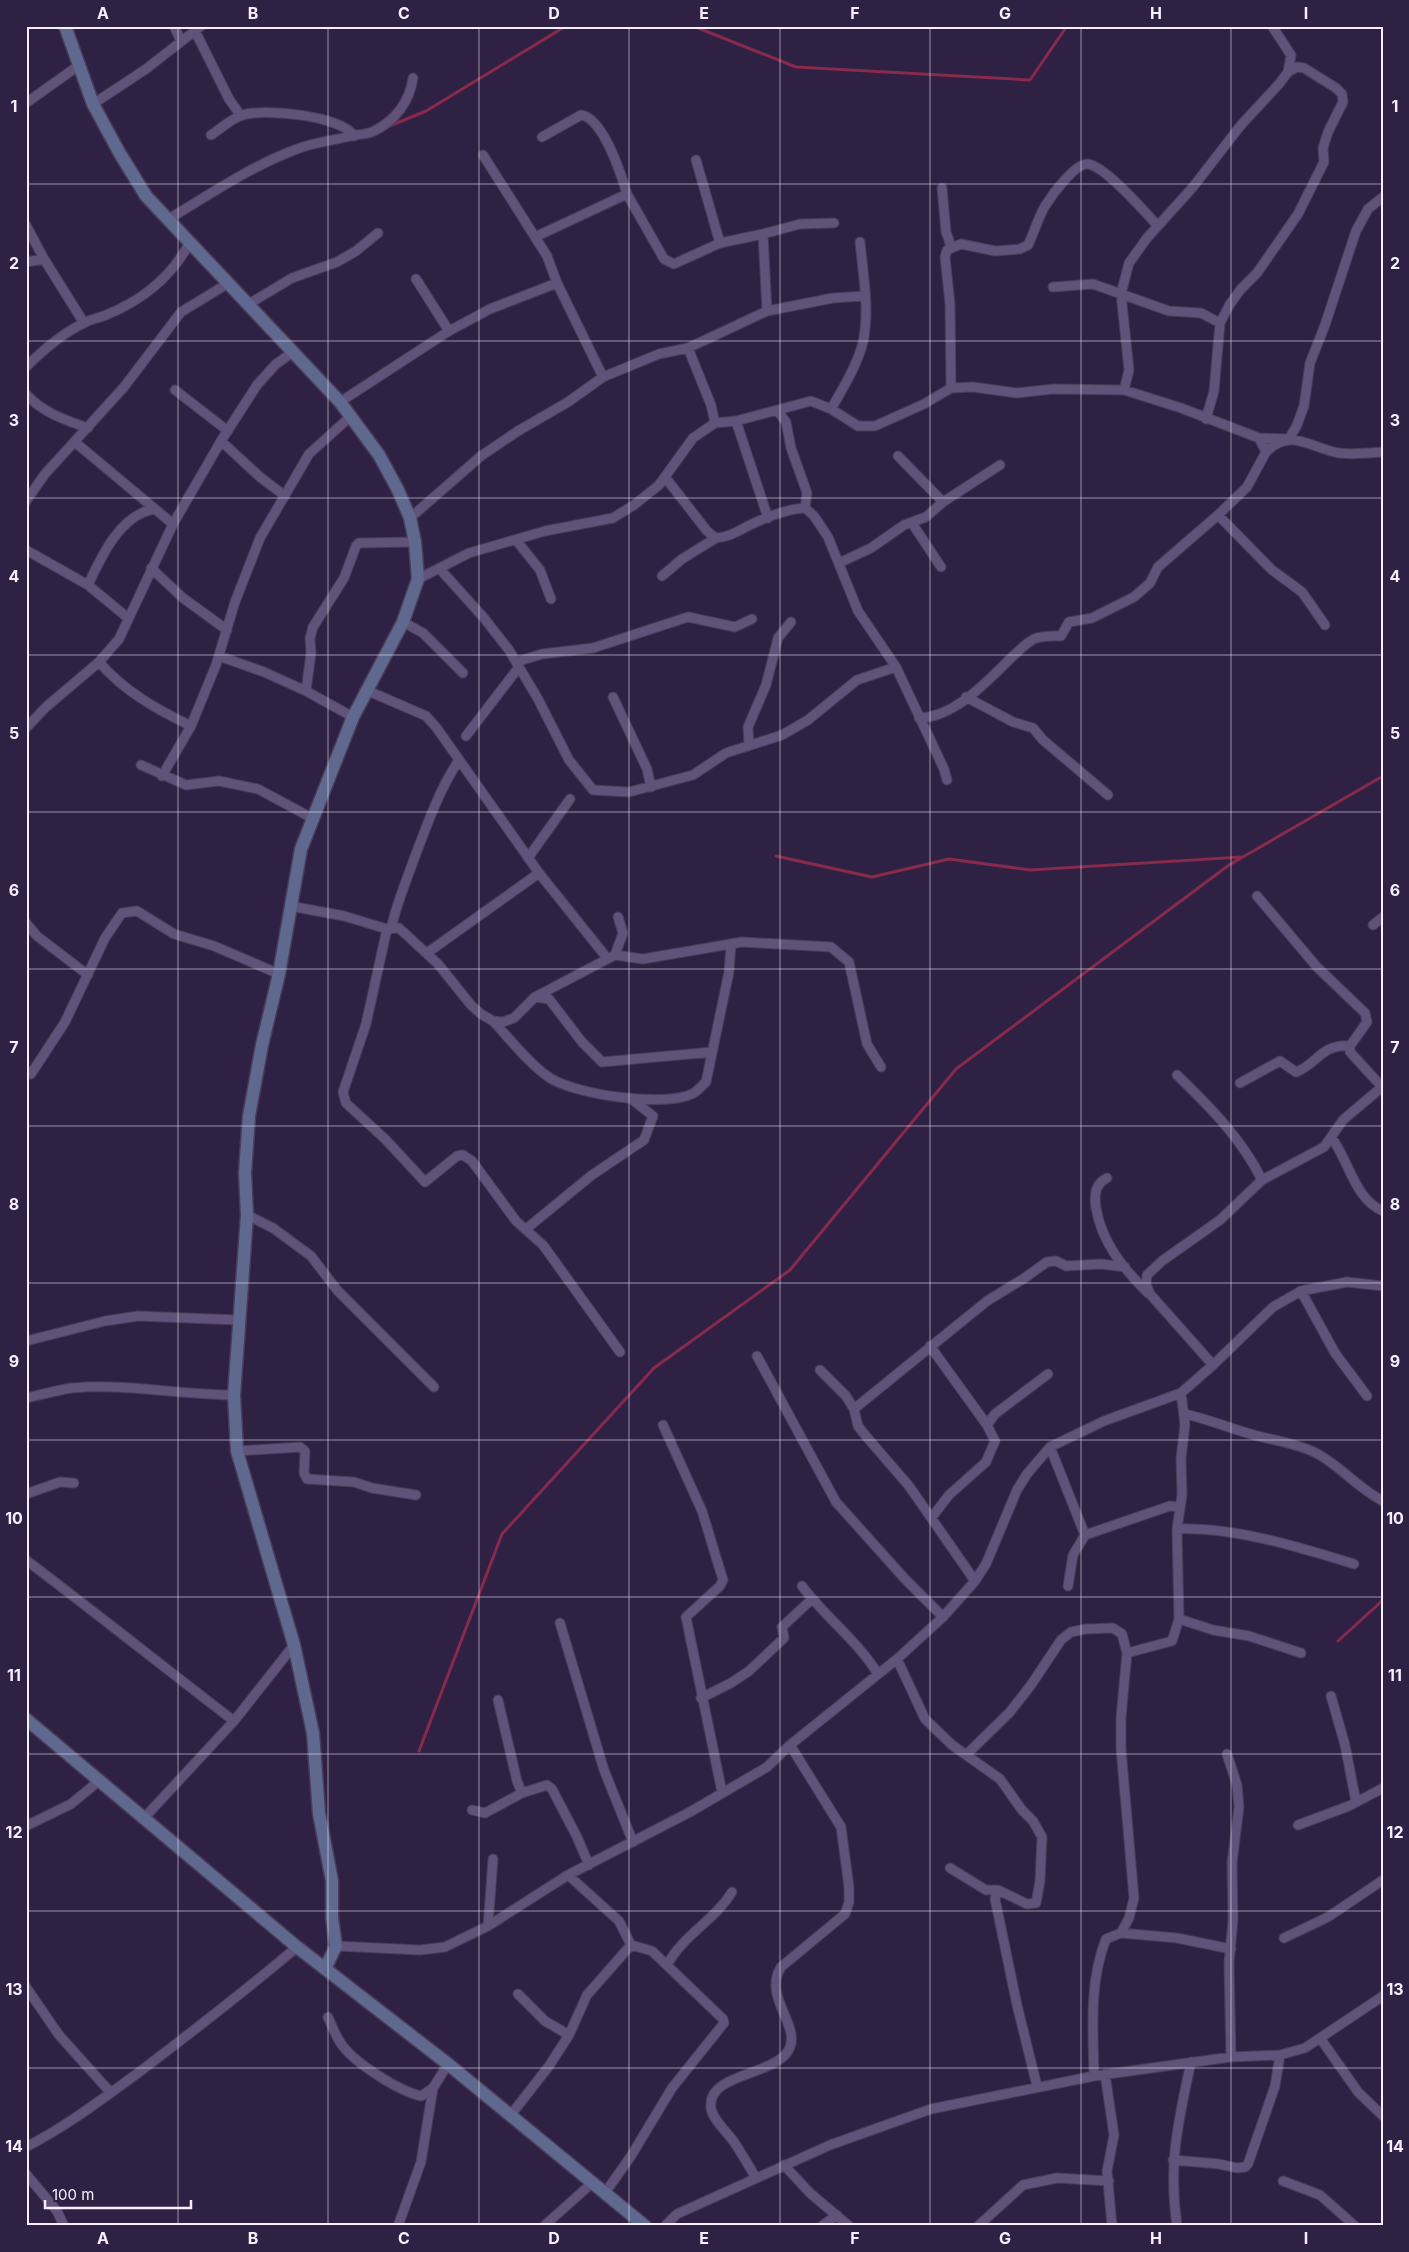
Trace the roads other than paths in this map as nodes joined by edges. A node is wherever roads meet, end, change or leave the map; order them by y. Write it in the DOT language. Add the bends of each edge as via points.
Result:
graph roads {
  1 [pos="65,26"];
  2 [pos="174,26"];
  3 [pos="1272,26"];
  4 [pos="198,29"];
  5 [pos="181,41"];
  6 [pos="78,66"];
  7 [pos="1288,72"];
  8 [pos="412,78"];
  9 [pos="26,103"];
  10 [pos="93,104"];
  11 [pos="241,116"];
  12 [pos="211,135"];
  13 [pos="354,136"];
  14 [pos="542,137"];
  15 [pos="483,155"];
  16 [pos="696,160"];
  17 [pos="942,188"];
  18 [pos="627,194"];
  19 [pos="1383,196"];
  20 [pos="167,220"];
  21 [pos="834,223"];
  22 [pos="26,225"];
  23 [pos="1158,226"];
  24 [pos="378,233"];
  25 [pos="763,234"];
  26 [pos="535,237"];
  27 [pos="860,242"];
  28 [pos="720,243"];
  29 [pos="189,244"];
  30 [pos="951,246"];
  31 [pos="44,260"];
  32 [pos="26,262"];
  33 [pos="416,279"];
  34 [pos="557,283"];
  35 [pos="227,284"];
  36 [pos="1053,287"];
  37 [pos="1121,294"];
  38 [pos="864,296"];
  39 [pos="247,305"];
  40 [pos="767,311"];
  41 [pos="84,323"];
  42 [pos="1220,323"];
  43 [pos="449,331"];
  44 [pos="688,348"];
  45 [pos="293,352"];
  46 [pos="26,367"];
  47 [pos="602,376"];
  48 [pos="951,388"];
  49 [pos="175,390"];
  50 [pos="1124,390"];
  51 [pos="26,394"];
  52 [pos="340,402"];
  53 [pos="831,409"];
  54 [pos="777,410"];
  55 [pos="351,416"];
  56 [pos="1206,419"];
  57 [pos="736,421"];
  58 [pos="715,423"];
  59 [pos="88,428"];
  60 [pos="228,431"];
  61 [pos="1259,438"];
  62 [pos="1289,439"];
  63 [pos="221,440"];
  64 [pos="76,443"];
  65 [pos="1266,452"];
  66 [pos="1383,452"];
  67 [pos="898,456"];
  68 [pos="1000,466"];
  69 [pos="665,477"];
  70 [pos="285,496"];
  71 [pos="26,501"];
  72 [pos="943,502"];
  73 [pos="805,508"];
  74 [pos="154,509"];
  75 [pos="1218,515"];
  76 [pos="410,518"];
  77 [pos="768,518"];
  78 [pos="912,523"];
  79 [pos="172,524"];
  80 [pos="716,538"];
  81 [pos="516,540"];
  82 [pos="415,542"];
  83 [pos="26,550"];
  84 [pos="840,563"];
  85 [pos="151,568"];
  86 [pos="439,568"];
  87 [pos="941,568"];
  88 [pos="662,576"];
  89 [pos="418,579"];
  90 [pos="88,586"];
  91 [pos="551,599"];
  92 [pos="128,618"];
  93 [pos="752,619"];
  94 [pos="403,622"];
  95 [pos="791,622"];
  96 [pos="1325,625"];
  97 [pos="227,630"];
  98 [pos="219,656"];
  99 [pos="99,662"];
  100 [pos="518,664"];
  101 [pos="896,666"];
  102 [pos="463,673"];
  103 [pos="366,690"];
  104 [pos="306,691"];
  105 [pos="966,697"];
  106 [pos="612,698"];
  107 [pos="353,717"];
  108 [pos="919,718"];
  109 [pos="191,726"];
  110 [pos="26,728"];
  111 [pos="466,736"];
  112 [pos="749,746"];
  113 [pos="459,760"];
  114 [pos="141,765"];
  115 [pos="162,776"];
  116 [pos="947,780"];
  117 [pos="651,787"];
  118 [pos="1108,795"];
  119 [pos="570,799"];
  120 [pos="312,818"];
  121 [pos="528,858"];
  122 [pos="539,873"];
  123 [pos="1257,896"];
  124 [pos="290,906"];
  125 [pos="618,917"];
  126 [pos="1383,917"];
  127 [pos="26,923"];
  128 [pos="1373,925"];
  129 [pos="389,929"];
  130 [pos="731,944"];
  131 [pos="426,953"];
  132 [pos="611,957"];
  133 [pos="279,974"];
  134 [pos="88,975"];
  135 [pos="535,997"];
  136 [pos="493,1021"];
  137 [pos="1350,1046"];
  138 [pos="712,1052"];
  139 [pos="880,1067"];
  140 [pos="26,1071"];
  141 [pos="1177,1075"];
  142 [pos="1240,1083"];
  143 [pos="1382,1087"];
  144 [pos="630,1098"];
  145 [pos="1331,1137"];
  146 [pos="1107,1178"];
  147 [pos="1262,1180"];
  148 [pos="1383,1211"];
  149 [pos="247,1215"];
  150 [pos="526,1229"];
  151 [pos="1125,1267"];
  152 [pos="1380,1284"];
  153 [pos="1301,1291"];
  154 [pos="1150,1294"];
  155 [pos="238,1320"];
  156 [pos="26,1341"];
  157 [pos="930,1346"];
  158 [pos="620,1352"];
  159 [pos="757,1356"];
  160 [pos="1213,1366"];
  161 [pos="820,1370"];
  162 [pos="1048,1374"];
  163 [pos="434,1388"];
  164 [pos="1181,1393"];
  165 [pos="234,1395"];
  166 [pos="1367,1396"];
  167 [pos="26,1398"];
  168 [pos="854,1409"];
  169 [pos="1185,1414"];
  170 [pos="663,1425"];
  171 [pos="987,1425"];
  172 [pos="1050,1447"];
  173 [pos="237,1451"];
  174 [pos="74,1483"];
  175 [pos="26,1494"];
  176 [pos="416,1495"];
  177 [pos="1383,1501"];
  178 [pos="1179,1507"];
  179 [pos="932,1517"];
  180 [pos="1177,1529"];
  181 [pos="1085,1535"];
  182 [pos="26,1560"];
  183 [pos="1354,1564"];
  184 [pos="975,1582"];
  185 [pos="802,1586"];
  186 [pos="1068,1586"];
  187 [pos="812,1600"];
  188 [pos="943,1617"];
  189 [pos="1179,1619"];
  190 [pos="560,1623"];
  191 [pos="294,1645"];
  192 [pos="1128,1653"];
  193 [pos="1301,1653"];
  194 [pos="898,1659"];
  195 [pos="878,1674"];
  196 [pos="1331,1696"];
  197 [pos="701,1698"];
  198 [pos="498,1700"];
  199 [pos="26,1719"];
  200 [pos="234,1721"];
  201 [pos="790,1745"];
  202 [pos="967,1754"];
  203 [pos="1226,1754"];
  204 [pos="100,1780"];
  205 [pos="1383,1788"];
  206 [pos="722,1792"];
  207 [pos="522,1793"];
  208 [pos="1356,1802"];
  209 [pos="472,1810"];
  210 [pos="145,1817"];
  211 [pos="1298,1825"];
  212 [pos="26,1826"];
  213 [pos="633,1842"];
  214 [pos="493,1859"];
  215 [pos="589,1865"];
  216 [pos="950,1868"];
  217 [pos="568,1875"];
  218 [pos="1383,1880"];
  219 [pos="998,1890"];
  220 [pos="732,1892"];
  221 [pos="488,1926"];
  222 [pos="1121,1933"];
  223 [pos="1284,1938"];
  224 [pos="630,1944"];
  225 [pos="336,1946"];
  226 [pos="297,1947"];
  227 [pos="1231,1949"];
  228 [pos="667,1965"];
  229 [pos="325,1969"];
  230 [pos="26,1987"];
  231 [pos="518,1994"];
  232 [pos="1383,1996"];
  233 [pos="328,2016"];
  234 [pos="569,2036"];
  235 [pos="1320,2038"];
  236 [pos="1280,2055"];
  237 [pos="1230,2057"];
  238 [pos="1191,2062"];
  239 [pos="448,2064"];
  240 [pos="1105,2074"];
  241 [pos="1094,2076"];
  242 [pos="1038,2086"];
  243 [pos="433,2088"];
  244 [pos="111,2093"];
  245 [pos="510,2116"];
  246 [pos="1383,2116"];
  247 [pos="26,2146"];
  248 [pos="1173,2160"];
  249 [pos="784,2165"];
  250 [pos="26,2174"];
  251 [pos="756,2178"];
  252 [pos="1109,2181"];
  253 [pos="1283,2181"];
  254 [pos="592,2183"];
  255 [pos="605,2193"];
  256 [pos="837,2216"];
  257 [pos="64,2226"];
  258 [pos="398,2226"];
  259 [pos="544,2226"];
  260 [pos="645,2226"];
  261 [pos="665,2226"];
  262 [pos="822,2226"];
  263 [pos="849,2226"];
  264 [pos="978,2226"];
  265 [pos="1112,2226"];
  266 [pos="1177,2226"];
  267 [pos="1355,2226"];
  1 -- 6 [label="street"];
  2 -- 5 [label="street"];
  3 -- 7 [label="street" via="1291,55"];
  4 -- 5 [label="street"];
  4 -- 11 [label="street" via="229,99"];
  5 -- 10 [label="street"];
  6 -- 9 [label="street"];
  6 -- 10 [label="street"];
  7 -- 23 [label="street"];
  7 -- 42 [label="street" via="1297,67 1304,68 1336,88 1342,94 1343,102 1328,132 1323,148 1324,162 1298,214 1258,274 1230,304"];
  8 -- 13 [label="street" via="407,100 397,113 373,132"];
  10 -- 20 [label="street" via="146,196"];
  11 -- 12 [label="street"];
  11 -- 13 [label="street" via="268,111 290,113 345,126"];
  13 -- 20 [label="street" via="312,144 276,158"];
  14 -- 18 [label="street" via="581,115 594,120 607,141"];
  15 -- 26 [label="street"];
  16 -- 28 [label="street"];
  17 -- 30 [label="street" via="946,232"];
  18 -- 26 [label="street"];
  18 -- 28 [label="street" via="664,259 670,263"];
  19 -- 62 [label="street" via="1368,208 1356,231 1310,363 1304,406"];
  20 -- 29 [label="street"];
  21 -- 25 [label="street" via="800,224"];
  22 -- 31 [label="street"];
  23 -- 30 [label="street" via="1120,187 1096,166 1088,164 1080,165 1070,174 1044,207 1028,245 1020,249 995,251 961,244"];
  23 -- 37 [label="street" via="1129,263"];
  24 -- 39 [label="street" via="337,262 292,278"];
  25 -- 28 [label="street"];
  25 -- 40 [label="street"];
  26 -- 34 [label="street" via="547,256"];
  27 -- 38 [label="street"];
  29 -- 35 [label="street"];
  29 -- 41 [label="street" via="180,261 138,300"];
  30 -- 48 [label="street" via="945,257 950,304"];
  31 -- 32 [label="street"];
  31 -- 41 [label="street"];
  33 -- 43 [label="street"];
  34 -- 43 [label="street" via="497,306"];
  34 -- 47 [label="street"];
  35 -- 39 [label="street"];
  35 -- 59 [label="street" via="181,312"];
  36 -- 37 [label="street" via="1093,284"];
  37 -- 42 [label="street" via="1169,311 1201,313"];
  37 -- 50 [label="street" via="1129,370"];
  38 -- 40 [label="street" via="833,298"];
  38 -- 53 [label="street" via="863,343"];
  39 -- 45 [label="street"];
  40 -- 44 [label="street"];
  41 -- 46 [label="street" via="57,340"];
  42 -- 56 [label="street" via="1214,391"];
  43 -- 52 [label="street"];
  44 -- 47 [label="street" via="659,354"];
  44 -- 58 [label="street"];
  45 -- 52 [label="street"];
  45 -- 60 [label="street" via="276,364 257,385"];
  47 -- 76 [label="street" via="568,402 482,456"];
  48 -- 50 [label="street" via="973,387 1017,393 1053,389"];
  48 -- 53 [label="street" via="875,426 858,426"];
  49 -- 60 [label="street"];
  50 -- 56 [label="street"];
  51 -- 59 [label="street" via="36,405"];
  52 -- 55 [label="street"];
  53 -- 54 [label="street" via="811,401"];
  54 -- 57 [label="street"];
  54 -- 73 [label="street" via="786,422 791,448 807,493"];
  55 -- 70 [label="street" via="309,454"];
  55 -- 76 [label="street" via="379,455"];
  56 -- 61 [label="street"];
  57 -- 58 [label="street"];
  57 -- 77 [label="street"];
  58 -- 69 [label="street" via="693,438"];
  59 -- 64 [label="street"];
  60 -- 63 [label="street"];
  61 -- 62 [label="street"];
  61 -- 65 [label="street"];
  62 -- 65 [label="street" via="1275,443"];
  62 -- 66 [label="street" via="1339,453"];
  63 -- 70 [label="street"];
  63 -- 79 [label="street"];
  64 -- 71 [label="street"];
  64 -- 74 [label="street"];
  65 -- 75 [label="street" via="1247,487"];
  67 -- 72 [label="street"];
  68 -- 72 [label="street"];
  69 -- 80 [label="street"];
  69 -- 81 [label="street" via="634,506 613,518"];
  70 -- 97 [label="street" via="260,538"];
  72 -- 78 [label="street" via="926,517"];
  73 -- 77 [label="street" via="791,509"];
  73 -- 84 [label="street" via="821,525"];
  74 -- 79 [label="street"];
  74 -- 90 [label="street" via="144,510 121,530 102,556"];
  75 -- 96 [label="street" via="1272,570 1302,592"];
  75 -- 105 [label="street" via="1158,566 1150,583 1134,597 1092,618 1069,622 1061,636 1046,636 1027,643 976,694"];
  76 -- 82 [label="street"];
  77 -- 80 [label="street" via="730,537"];
  78 -- 84 [label="street" via="904,524 872,548"];
  78 -- 87 [label="street"];
  79 -- 85 [label="street"];
  80 -- 88 [label="street"];
  81 -- 86 [label="street" via="469,553"];
  81 -- 91 [label="street" via="540,570"];
  82 -- 89 [label="street"];
  82 -- 104 [label="street" via="359,543 356,546 344,578 313,627"];
  83 -- 90 [label="street"];
  84 -- 101 [label="street" via="858,611"];
  85 -- 92 [label="street"];
  85 -- 97 [label="street" via="183,598"];
  86 -- 89 [label="street"];
  86 -- 100 [label="street" via="484,618"];
  89 -- 94 [label="street"];
  90 -- 92 [label="street"];
  92 -- 99 [label="street" via="119,640"];
  93 -- 100 [label="street" via="735,627 688,617 593,648 542,654"];
  94 -- 102 [label="street" via="423,633"];
  94 -- 103 [label="street"];
  95 -- 112 [label="street" via="778,638 766,685 748,727"];
  97 -- 98 [label="street"];
  98 -- 104 [label="street"];
  98 -- 109 [label="street"];
  99 -- 109 [label="street" via="136,696"];
  99 -- 110 [label="street"];
  100 -- 111 [label="street"];
  100 -- 117 [label="street" via="569,760 593,790 629,792"];
  101 -- 108 [label="street"];
  101 -- 112 [label="street" via="857,680 808,720 782,735"];
  103 -- 107 [label="street"];
  103 -- 113 [label="street" via="426,716"];
  104 -- 107 [label="street"];
  105 -- 108 [label="street" via="939,715"];
  105 -- 118 [label="street" via="1013,722 1033,728"];
  106 -- 117 [label="street" via="646,769"];
  107 -- 120 [label="street"];
  108 -- 116 [label="street"];
  109 -- 115 [label="street"];
  112 -- 117 [label="street" via="726,753 693,775"];
  113 -- 121 [label="street"];
  113 -- 129 [label="street" via="446,780 425,830"];
  114 -- 115 [label="street"];
  115 -- 120 [label="street" via="186,785 219,782 258,789"];
  119 -- 121 [label="street"];
  120 -- 124 [label="street" via="301,849"];
  121 -- 122 [label="street"];
  122 -- 131 [label="street"];
  122 -- 132 [label="street"];
  123 -- 137 [label="street" via="1317,967 1365,1013 1367,1022"];
  124 -- 129 [label="street"];
  124 -- 133 [label="street"];
  125 -- 132 [label="street" via="623,934"];
  126 -- 128 [label="street"];
  127 -- 134 [label="street" via="37,936"];
  129 -- 131 [label="street" via="399,928"];
  129 -- 150 [label="street" via="366,1024 346,1080 346,1103 425,1182 457,1156 463,1155 472,1161 507,1211"];
  130 -- 132 [label="street" via="643,959"];
  130 -- 138 [label="street" via="729,972"];
  130 -- 139 [label="street" via="787,943 831,947 849,962 867,1044"];
  131 -- 136 [label="street" via="471,1005"];
  132 -- 135 [label="street"];
  133 -- 134 [label="street" via="214,946 174,934 146,915 133,911 122,913 116,921"];
  133 -- 149 [label="street" via="249,1116"];
  134 -- 140 [label="street" via="50,1048 35,1071 31,1074"];
  135 -- 136 [label="street" via="514,1018"];
  135 -- 138 [label="street" via="549,999 602,1062"];
  136 -- 144 [label="street" via="550,1078 584,1092"];
  137 -- 142 [label="street" via="1338,1045 1327,1049 1296,1072 1280,1061"];
  137 -- 143 [label="street" via="1350,1052"];
  138 -- 144 [label="street" via="706,1082 692,1094 664,1099"];
  141 -- 147 [label="street" via="1247,1153"];
  143 -- 145 [label="street" via="1355,1108"];
  144 -- 150 [label="street" via="653,1116 644,1140 592,1175"];
  145 -- 147 [label="street" via="1324,1147"];
  145 -- 148 [label="street" via="1363,1195 1375,1208"];
  146 -- 151 [label="street" via="1096,1189 1096,1210 1104,1238"];
  147 -- 154 [label="street" via="1220,1220 1147,1275"];
  149 -- 155 [label="street"];
  149 -- 163 [label="street" via="273,1228 311,1256 337,1290"];
  150 -- 158 [label="street" via="543,1246"];
  151 -- 154 [label="street"];
  151 -- 157 [label="street" via="1101,1264 1066,1266 1056,1261 1047,1262 986,1301"];
  152 -- 153 [label="street" via="1347,1282"];
  153 -- 160 [label="street" via="1273,1307"];
  153 -- 166 [label="street" via="1335,1353"];
  154 -- 160 [label="street"];
  155 -- 156 [label="street" via="138,1316"];
  155 -- 165 [label="street"];
  157 -- 168 [label="street"];
  157 -- 171 [label="street"];
  159 -- 188 [label="street" via="836,1502"];
  160 -- 164 [label="street"];
  161 -- 168 [label="street" via="846,1396"];
  162 -- 171 [label="street" via="995,1414"];
  164 -- 169 [label="street"];
  164 -- 172 [label="street" via="1104,1421"];
  165 -- 167 [label="street" via="71,1388"];
  165 -- 173 [label="street"];
  168 -- 179 [label="street" via="858,1426 865,1436"];
  169 -- 177 [label="street" via="1285,1441 1315,1453 1368,1494"];
  169 -- 178 [label="street"];
  170 -- 197 [label="street" via="702,1511 723,1580 686,1617"];
  171 -- 179 [label="street" via="995,1441 986,1462 949,1495"];
  172 -- 181 [label="street"];
  172 -- 184 [label="street" via="1017,1490 986,1564"];
  173 -- 176 [label="street" via="300,1447 305,1451 304,1473 307,1479 354,1482 379,1490"];
  173 -- 191 [label="street"];
  174 -- 175 [label="street" via="60,1482"];
  178 -- 180 [label="street"];
  178 -- 181 [label="street" via="1170,1506"];
  179 -- 184 [label="street"];
  180 -- 183 [label="street" via="1203,1528 1242,1535"];
  180 -- 189 [label="street"];
  181 -- 186 [label="street" via="1073,1554"];
  182 -- 200 [label="street"];
  184 -- 188 [label="street"];
  185 -- 187 [label="street"];
  187 -- 195 [label="street" via="853,1639"];
  187 -- 197 [label="street" via="782,1627 784,1638 749,1670"];
  188 -- 194 [label="street"];
  189 -- 192 [label="street" via="1172,1641"];
  189 -- 193 [label="street"];
  190 -- 213 [label="street" via="604,1770"];
  191 -- 200 [label="street"];
  191 -- 225 [label="street" via="313,1733 319,1813 332,1881"];
  192 -- 202 [label="street" via="1122,1634 1113,1628 1071,1632 1061,1640 1010,1712"];
  192 -- 222 [label="street" via="1121,1749 1134,1898"];
  194 -- 195 [label="street"];
  194 -- 202 [label="street" via="925,1719"];
  195 -- 201 [label="street"];
  196 -- 208 [label="street"];
  197 -- 206 [label="street"];
  198 -- 207 [label="street"];
  199 -- 204 [label="street"];
  200 -- 210 [label="street"];
  201 -- 206 [label="street" via="767,1768"];
  201 -- 251 [label="street" via="841,1827 849,1902 845,1914 781,1967 775,1976 791,2037 786,2055 764,2068 732,2079 711,2102 711,2110"];
  202 -- 219 [label="street" via="1000,1779 1042,1837 1036,1903 1028,1904"];
  203 -- 227 [label="street" via="1237,1785 1239,1807 1232,1863"];
  204 -- 210 [label="street"];
  204 -- 212 [label="street" via="71,1804"];
  205 -- 208 [label="street"];
  206 -- 213 [label="street"];
  207 -- 209 [label="street" via="485,1813"];
  207 -- 215 [label="street" via="547,1785 552,1789"];
  208 -- 211 [label="street" via="1315,1821"];
  210 -- 226 [label="street"];
  213 -- 215 [label="street"];
  214 -- 221 [label="street"];
  215 -- 217 [label="street"];
  216 -- 219 [label="street" via="986,1890"];
  217 -- 221 [label="street"];
  217 -- 224 [label="street" via="619,1920"];
  218 -- 223 [label="street" via="1328,1917"];
  219 -- 242 [label="street" via="995,1899 1008,1963"];
  220 -- 228 [label="street" via="725,1904 673,1952"];
  221 -- 225 [label="street" via="445,1947 420,1950"];
  222 -- 227 [label="street" via="1177,1938"];
  222 -- 241 [label="street" via="1106,1939 1101,1951 1094,2019"];
  224 -- 228 [label="street" via="652,1952"];
  224 -- 234 [label="street" via="587,1995"];
  225 -- 229 [label="street"];
  226 -- 229 [label="street"];
  226 -- 244 [label="street"];
  227 -- 237 [label="street"];
  228 -- 255 [label="street" via="724,2023 672,2088"];
  229 -- 239 [label="street"];
  230 -- 244 [label="street" via="59,2035"];
  231 -- 234 [label="street" via="545,2020"];
  232 -- 235 [label="street"];
  233 -- 243 [label="street" via="341,2045 368,2068 412,2094 422,2096"];
  234 -- 245 [label="street"];
  235 -- 236 [label="street" via="1306,2048"];
  235 -- 246 [label="street" via="1358,2092"];
  236 -- 237 [label="street"];
  236 -- 248 [label="street" via="1275,2086 1248,2164 1237,2168"];
  237 -- 238 [label="street"];
  238 -- 240 [label="street"];
  238 -- 248 [label="street"];
  239 -- 243 [label="street"];
  239 -- 245 [label="street"];
  240 -- 241 [label="street"];
  240 -- 252 [label="street" via="1114,2135"];
  241 -- 242 [label="street"];
  242 -- 249 [label="street" via="931,2109 830,2144"];
  243 -- 258 [label="street" via="422,2162"];
  244 -- 247 [label="street" via="53,2133"];
  245 -- 254 [label="street"];
  248 -- 266 [label="street" via="1172,2191"];
  249 -- 251 [label="street"];
  249 -- 256 [label="street"];
  250 -- 257 [label="street" via="57,2211"];
  251 -- 261 [label="street" via="677,2214"];
  252 -- 264 [label="street" via="1058,2178 1023,2185"];
  252 -- 265 [label="street"];
  253 -- 267 [label="street" via="1320,2195"];
  254 -- 255 [label="street"];
  254 -- 259 [label="street"];
  255 -- 260 [label="street"];
  256 -- 262 [label="street"];
  256 -- 263 [label="street"];
}
